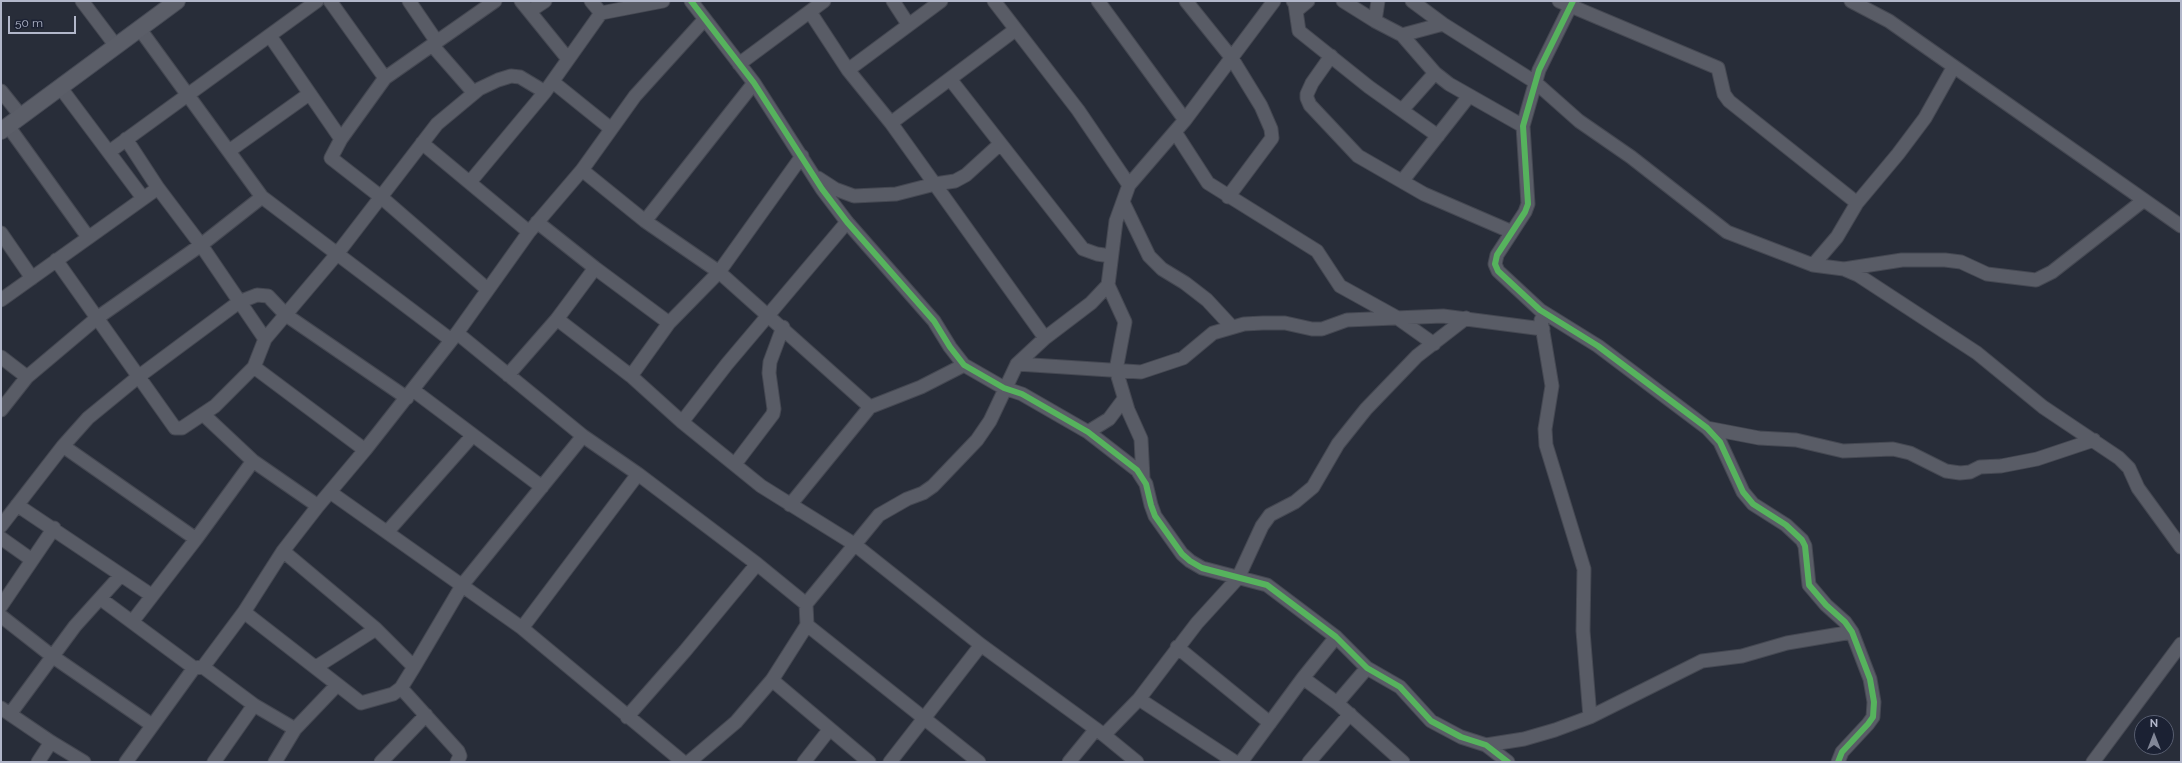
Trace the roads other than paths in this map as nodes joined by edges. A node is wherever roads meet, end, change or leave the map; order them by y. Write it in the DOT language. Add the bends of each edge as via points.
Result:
graph roads {
  1 [pos="82,1"];
  2 [pos="317,1"];
  3 [pos="330,1"];
  4 [pos="409,1"];
  5 [pos="495,1"];
  6 [pos="521,1"];
  7 [pos="545,1"];
  8 [pos="591,1"];
  9 [pos="663,1"];
  10 [pos="691,1"];
  11 [pos="824,1"];
  12 [pos="893,1"];
  13 [pos="941,1"];
  14 [pos="994,1"];
  15 [pos="1098,1"];
  16 [pos="1186,1"];
  17 [pos="1274,1"];
  18 [pos="1308,1"];
  19 [pos="1343,1"];
  20 [pos="1378,1"];
  21 [pos="1412,1"];
  22 [pos="1559,1"];
  23 [pos="1851,1"];
  24 [pos="172,2"];
  25 [pos="1572,3"];
  26 [pos="1294,6"];
  27 [pos="530,11"];
  28 [pos="810,12"];
  29 [pos="601,13"];
  30 [pos="704,20"];
  31 [pos="1375,21"];
  32 [pos="908,24"];
  33 [pos="1443,24"];
  34 [pos="140,28"];
  35 [pos="1015,30"];
  36 [pos="1402,35"];
  37 [pos="270,36"];
  38 [pos="434,43"];
  39 [pos="116,46"];
  40 [pos="1331,56"];
  41 [pos="1231,57"];
  42 [pos="568,59"];
  43 [pos="739,64"];
  44 [pos="1953,68"];
  45 [pos="848,70"];
  46 [pos="1435,73"];
  47 [pos="385,78"];
  48 [pos="950,79"];
  49 [pos="1535,82"];
  50 [pos="754,83"];
  51 [pos="60,87"];
  52 [pos="549,87"];
  53 [pos="1,91"];
  54 [pos="474,93"];
  55 [pos="309,94"];
  56 [pos="188,95"];
  57 [pos="1469,96"];
  58 [pos="1402,110"];
  59 [pos="20,116"];
  60 [pos="1185,120"];
  61 [pos="891,123"];
  62 [pos="1523,126"];
  63 [pos="4,128"];
  64 [pos="610,128"];
  65 [pos="1175,132"];
  66 [pos="1438,136"];
  67 [pos="126,139"];
  68 [pos="341,139"];
  69 [pos="422,143"];
  70 [pos="1000,144"];
  71 [pos="109,152"];
  72 [pos="229,152"];
  73 [pos="802,156"];
  74 [pos="582,170"];
  75 [pos="817,177"];
  76 [pos="1403,180"];
  77 [pos="470,182"];
  78 [pos="935,184"];
  79 [pos="1129,185"];
  80 [pos="158,188"];
  81 [pos="262,197"];
  82 [pos="381,197"];
  83 [pos="1228,197"];
  84 [pos="143,198"];
  85 [pos="2144,200"];
  86 [pos="1123,202"];
  87 [pos="1857,203"];
  88 [pos="645,221"];
  89 [pos="537,222"];
  90 [pos="847,222"];
  91 [pos="2181,226"];
  92 [pos="529,232"];
  93 [pos="1512,232"];
  94 [pos="1,235"];
  95 [pos="88,237"];
  96 [pos="201,245"];
  97 [pos="337,254"];
  98 [pos="1112,256"];
  99 [pos="56,260"];
  100 [pos="1812,265"];
  101 [pos="595,268"];
  102 [pos="1844,269"];
  103 [pos="719,272"];
  104 [pos="32,278"];
  105 [pos="1108,285"];
  106 [pos="487,289"];
  107 [pos="1,300"];
  108 [pos="239,302"];
  109 [pos="1540,310"];
  110 [pos="768,314"];
  111 [pos="286,315"];
  112 [pos="1396,317"];
  113 [pos="96,318"];
  114 [pos="1466,318"];
  115 [pos="557,319"];
  116 [pos="670,323"];
  117 [pos="783,327"];
  118 [pos="1232,327"];
  119 [pos="1542,329"];
  120 [pos="454,337"];
  121 [pos="1045,338"];
  122 [pos="265,339"];
  123 [pos="1434,344"];
  124 [pos="1,357"];
  125 [pos="1017,364"];
  126 [pos="964,365"];
  127 [pos="254,367"];
  128 [pos="1116,370"];
  129 [pos="508,375"];
  130 [pos="631,376"];
  131 [pos="27,377"];
  132 [pos="138,377"];
  133 [pos="1004,388"];
  134 [pos="410,394"];
  135 [pos="1124,399"];
  136 [pos="870,407"];
  137 [pos="1,410"];
  138 [pos="204,415"];
  139 [pos="682,422"];
  140 [pos="1707,428"];
  141 [pos="1088,432"];
  142 [pos="473,435"];
  143 [pos="583,436"];
  144 [pos="2094,440"];
  145 [pos="63,446"];
  146 [pos="365,450"];
  147 [pos="253,461"];
  148 [pos="735,464"];
  149 [pos="638,474"];
  150 [pos="1143,478"];
  151 [pos="542,487"];
  152 [pos="330,492"];
  153 [pos="17,505"];
  154 [pos="790,505"];
  155 [pos="318,506"];
  156 [pos="1,526"];
  157 [pos="54,528"];
  158 [pos="388,532"];
  159 [pos="1,538"];
  160 [pos="196,539"];
  161 [pos="854,544"];
  162 [pos="2181,547"];
  163 [pos="283,551"];
  164 [pos="32,560"];
  165 [pos="756,564"];
  166 [pos="121,574"];
  167 [pos="1238,578"];
  168 [pos="463,584"];
  169 [pos="151,595"];
  170 [pos="101,599"];
  171 [pos="806,604"];
  172 [pos="1,606"];
  173 [pos="244,612"];
  174 [pos="1,616"];
  175 [pos="132,622"];
  176 [pos="807,624"];
  177 [pos="522,628"];
  178 [pos="376,629"];
  179 [pos="1852,632"];
  180 [pos="1336,637"];
  181 [pos="2181,644"];
  182 [pos="981,645"];
  183 [pos="1177,647"];
  184 [pos="52,656"];
  185 [pos="198,667"];
  186 [pos="316,667"];
  187 [pos="414,667"];
  188 [pos="1367,668"];
  189 [pos="1302,678"];
  190 [pos="772,680"];
  191 [pos="337,685"];
  192 [pos="401,688"];
  193 [pos="1139,699"];
  194 [pos="1337,703"];
  195 [pos="254,705"];
  196 [pos="5,711"];
  197 [pos="1350,714"];
  198 [pos="426,715"];
  199 [pos="627,717"];
  200 [pos="1590,717"];
  201 [pos="926,718"];
  202 [pos="1270,723"];
  203 [pos="152,725"];
  204 [pos="295,729"];
  205 [pos="829,730"];
  206 [pos="1100,732"];
  207 [pos="51,742"];
  208 [pos="1486,745"];
  209 [pos="81,761"];
  210 [pos="38,762"];
  211 [pos="126,762"];
  212 [pos="214,762"];
  213 [pos="275,762"];
  214 [pos="381,762"];
  215 [pos="457,762"];
  216 [pos="683,762"];
  217 [pos="689,762"];
  218 [pos="804,762"];
  219 [pos="869,762"];
  220 [pos="890,762"];
  221 [pos="980,762"];
  222 [pos="1070,762"];
  223 [pos="1137,762"];
  224 [pos="1235,762"];
  225 [pos="1241,762"];
  226 [pos="1309,762"];
  227 [pos="1404,762"];
  228 [pos="1508,762"];
  229 [pos="1838,762"];
  230 [pos="2093,762"];
  1 -- 39 [label="street"];
  2 -- 37 [label="street"];
  3 -- 47 [label="street"];
  4 -- 38 [label="street"];
  5 -- 38 [label="street"];
  6 -- 27 [label="street"];
  7 -- 27 [label="street"];
  8 -- 29 [label="street"];
  9 -- 29 [label="street"];
  10 -- 30 [label="street"];
  11 -- 28 [label="street"];
  12 -- 32 [label="street"];
  13 -- 32 [label="street"];
  14 -- 35 [label="street"];
  15 -- 60 [label="street"];
  16 -- 41 [label="street"];
  17 -- 41 [label="street"];
  18 -- 26 [label="street"];
  19 -- 31 [label="street"];
  20 -- 31 [label="street"];
  21 -- 33 [label="street"];
  22 -- 25 [label="street"];
  23 -- 44 [label="street" via="1889,21"];
  24 -- 34 [label="main road"];
  25 -- 49 [label="street"];
  25 -- 87 [label="street" via="1718,68 1724,94 1729,101"];
  26 -- 40 [label="street" via="1299,31"];
  27 -- 42 [label="street"];
  28 -- 43 [label="street"];
  28 -- 45 [label="street"];
  29 -- 42 [label="street"];
  30 -- 43 [label="street"];
  30 -- 64 [label="street" via="658,68"];
  31 -- 36 [label="street"];
  32 -- 45 [label="street"];
  33 -- 36 [label="street"];
  33 -- 49 [label="street"];
  34 -- 39 [label="main road"];
  34 -- 56 [label="street"];
  35 -- 48 [label="street"];
  35 -- 79 [label="street" via="1078,110"];
  36 -- 46 [label="street"];
  37 -- 55 [label="street"];
  37 -- 56 [label="street"];
  38 -- 47 [label="street"];
  38 -- 54 [label="street"];
  39 -- 51 [label="main road"];
  40 -- 58 [label="street"];
  40 -- 76 [label="street" via="1306,94 1310,105 1362,158"];
  41 -- 60 [label="street"];
  41 -- 83 [label="street" via="1268,121 1272,138"];
  42 -- 52 [label="street"];
  43 -- 50 [label="street"];
  44 -- 85 [label="street"];
  44 -- 87 [label="street" via="1936,103"];
  45 -- 61 [label="street"];
  46 -- 57 [label="street"];
  46 -- 58 [label="street"];
  47 -- 68 [label="street"];
  48 -- 61 [label="street"];
  48 -- 70 [label="street"];
  49 -- 62 [label="street"];
  49 -- 100 [label="street" via="1579,121 1631,157 1727,232"];
  50 -- 73 [label="street"];
  50 -- 88 [label="street"];
  51 -- 59 [label="main road"];
  51 -- 71 [label="street"];
  52 -- 54 [label="street" via="520,76 511,76"];
  52 -- 64 [label="street"];
  52 -- 77 [label="street"];
  53 -- 59 [label="street"];
  54 -- 69 [label="street" via="437,124"];
  55 -- 68 [label="street"];
  55 -- 72 [label="street"];
  56 -- 67 [label="street"];
  56 -- 72 [label="street"];
  57 -- 62 [label="street"];
  57 -- 66 [label="street"];
  58 -- 66 [label="street"];
  59 -- 63 [label="main road"];
  60 -- 65 [label="street"];
  61 -- 78 [label="street"];
  62 -- 93 [label="street" via="1528,204"];
  63 -- 95 [label="street"];
  64 -- 74 [label="street"];
  65 -- 79 [label="street"];
  65 -- 83 [label="street" via="1202,176"];
  66 -- 76 [label="street"];
  67 -- 71 [label="street"];
  67 -- 80 [label="street"];
  68 -- 82 [label="street" via="331,156 332,159"];
  69 -- 77 [label="street"];
  69 -- 82 [label="street"];
  70 -- 78 [label="street" via="966,175 955,181"];
  70 -- 98 [label="street" via="1083,249"];
  71 -- 84 [label="street"];
  72 -- 81 [label="street"];
  73 -- 75 [label="street"];
  73 -- 103 [label="street"];
  74 -- 88 [label="street"];
  74 -- 89 [label="street"];
  75 -- 78 [label="street" via="835,189 854,196 896,194"];
  75 -- 90 [label="street" via="822,189"];
  76 -- 93 [label="street" via="1424,194"];
  77 -- 92 [label="street"];
  78 -- 121 [label="street"];
  79 -- 86 [label="street"];
  80 -- 84 [label="street"];
  80 -- 96 [label="street"];
  81 -- 96 [label="street"];
  81 -- 97 [label="street"];
  82 -- 97 [label="street"];
  82 -- 106 [label="street"];
  83 -- 112 [label="street" via="1317,251 1340,286"];
  84 -- 95 [label="street"];
  85 -- 91 [label="street"];
  85 -- 102 [label="street" via="2052,272 2036,280 1986,274 1961,262 1945,260 1902,260"];
  86 -- 98 [label="street" via="1116,221"];
  86 -- 118 [label="street" via="1149,256 1162,269 1207,300"];
  87 -- 100 [label="street" via="1837,237"];
  88 -- 103 [label="street"];
  89 -- 92 [label="street"];
  89 -- 101 [label="street"];
  90 -- 110 [label="street"];
  90 -- 126 [label="street" via="934,321"];
  92 -- 106 [label="street"];
  93 -- 109 [label="street" via="1497,255 1495,264 1498,271"];
  94 -- 104 [label="street"];
  95 -- 99 [label="street"];
  96 -- 108 [label="street"];
  96 -- 113 [label="street"];
  97 -- 111 [label="street"];
  97 -- 120 [label="street"];
  98 -- 105 [label="street"];
  99 -- 104 [label="street"];
  99 -- 113 [label="street"];
  100 -- 102 [label="street"];
  101 -- 115 [label="street"];
  101 -- 116 [label="street"];
  102 -- 144 [label="street" via="1871,283 1977,353 2043,407"];
  103 -- 110 [label="street"];
  103 -- 116 [label="street"];
  104 -- 107 [label="street"];
  105 -- 121 [label="street" via="1091,303"];
  105 -- 128 [label="street" via="1125,322"];
  106 -- 120 [label="street"];
  108 -- 111 [label="street" via="263,294"];
  108 -- 122 [label="street"];
  108 -- 132 [label="street"];
  109 -- 119 [label="street"];
  109 -- 140 [label="street" via="1598,346"];
  110 -- 117 [label="street"];
  110 -- 139 [label="street"];
  111 -- 122 [label="street"];
  111 -- 134 [label="street"];
  112 -- 114 [label="street"];
  112 -- 118 [label="street" via="1347,320 1322,329 1285,323 1244,324"];
  112 -- 123 [label="street"];
  113 -- 131 [label="street"];
  113 -- 132 [label="street"];
  114 -- 119 [label="street"];
  114 -- 123 [label="street"];
  115 -- 129 [label="street"];
  115 -- 130 [label="street"];
  116 -- 130 [label="street"];
  117 -- 136 [label="street"];
  117 -- 148 [label="street" via="770,362 773,414"];
  118 -- 128 [label="street" via="1213,334 1183,358 1158,368 1141,372"];
  119 -- 200 [label="street" via="1552,386 1545,429 1546,445 1584,569 1583,631"];
  120 -- 129 [label="street"];
  120 -- 134 [label="street"];
  121 -- 125 [label="street"];
  122 -- 127 [label="street"];
  123 -- 167 [label="street" via="1417,356 1348,430 1313,487 1295,502 1270,516 1262,526"];
  124 -- 131 [label="street"];
  125 -- 128 [label="street"];
  125 -- 133 [label="street"];
  126 -- 133 [label="street"];
  126 -- 136 [label="street" via="921,387"];
  127 -- 138 [label="street"];
  127 -- 146 [label="street"];
  128 -- 135 [label="street"];
  129 -- 143 [label="street"];
  130 -- 139 [label="street"];
  131 -- 137 [label="street"];
  132 -- 138 [label="street" via="175,428 182,428"];
  132 -- 145 [label="street" via="88,418"];
  133 -- 141 [label="street" via="1022,394"];
  133 -- 161 [label="street" via="990,421 977,440 933,486 879,515"];
  134 -- 142 [label="street"];
  134 -- 146 [label="street"];
  135 -- 141 [label="street" via="1109,419"];
  135 -- 150 [label="street" via="1142,439"];
  136 -- 154 [label="street"];
  138 -- 147 [label="street"];
  139 -- 148 [label="street"];
  140 -- 144 [label="street" via="1759,438 1796,440 1843,450 1898,450 1910,453 1946,471 1960,473 1980,467 2037,459"];
  140 -- 179 [label="street" via="1720,442 1743,492 1753,504 1786,525 1802,540 1806,546 1809,585"];
  141 -- 150 [label="street" via="1137,470"];
  142 -- 151 [label="street"];
  142 -- 158 [label="street"];
  143 -- 149 [label="street"];
  143 -- 151 [label="street"];
  144 -- 162 [label="street" via="2130,468 2138,488"];
  145 -- 153 [label="street"];
  145 -- 160 [label="street"];
  146 -- 152 [label="street"];
  147 -- 155 [label="street"];
  147 -- 160 [label="street"];
  148 -- 154 [label="street" via="761,486"];
  149 -- 165 [label="street"];
  149 -- 177 [label="street"];
  150 -- 167 [label="street" via="1156,516 1182,554 1202,568"];
  151 -- 168 [label="street"];
  152 -- 155 [label="street"];
  152 -- 158 [label="street"];
  153 -- 156 [label="street"];
  153 -- 157 [label="street"];
  154 -- 161 [label="street"];
  155 -- 163 [label="street"];
  157 -- 164 [label="street"];
  157 -- 166 [label="street"];
  158 -- 168 [label="street"];
  159 -- 164 [label="street"];
  160 -- 169 [label="street"];
  161 -- 171 [label="street"];
  161 -- 182 [label="street"];
  163 -- 173 [label="street"];
  163 -- 178 [label="street"];
  164 -- 172 [label="street"];
  165 -- 171 [label="street"];
  165 -- 199 [label="street"];
  166 -- 169 [label="street"];
  166 -- 170 [label="street"];
  167 -- 180 [label="street" via="1267,585"];
  167 -- 183 [label="street"];
  168 -- 177 [label="street"];
  168 -- 187 [label="street"];
  169 -- 175 [label="street"];
  170 -- 175 [label="street"];
  170 -- 184 [label="street" via="75,626"];
  171 -- 176 [label="street"];
  173 -- 185 [label="street"];
  173 -- 186 [label="street"];
  174 -- 184 [label="street"];
  175 -- 185 [label="street"];
  176 -- 190 [label="street"];
  176 -- 201 [label="street"];
  177 -- 199 [label="street"];
  178 -- 186 [label="street"];
  178 -- 187 [label="street"];
  179 -- 200 [label="street" via="1787,643 1742,656 1702,661"];
  179 -- 229 [label="street" via="1870,679 1874,710 1868,724 1842,752"];
  180 -- 188 [label="street"];
  180 -- 189 [label="street"];
  181 -- 230 [label="street"];
  182 -- 201 [label="street"];
  182 -- 206 [label="street"];
  183 -- 193 [label="street"];
  183 -- 202 [label="street"];
  184 -- 196 [label="street"];
  184 -- 203 [label="street"];
  185 -- 195 [label="street"];
  185 -- 203 [label="street"];
  186 -- 191 [label="street"];
  187 -- 192 [label="street"];
  188 -- 194 [label="street"];
  188 -- 208 [label="street" via="1400,687 1437,724 1461,737"];
  189 -- 194 [label="street"];
  189 -- 202 [label="street"];
  190 -- 205 [label="street"];
  190 -- 217 [label="street" via="736,722"];
  191 -- 192 [label="street" via="361,703 393,694"];
  191 -- 204 [label="street"];
  192 -- 198 [label="street"];
  193 -- 206 [label="street"];
  193 -- 224 [label="street"];
  194 -- 197 [label="street"];
  195 -- 204 [label="street"];
  195 -- 212 [label="street"];
  196 -- 207 [label="street"];
  197 -- 226 [label="street"];
  197 -- 227 [label="street"];
  198 -- 214 [label="street"];
  198 -- 215 [label="street" via="458,751 460,756"];
  199 -- 216 [label="street"];
  200 -- 208 [label="street" via="1524,739"];
  201 -- 220 [label="street"];
  201 -- 221 [label="street"];
  202 -- 225 [label="street"];
  203 -- 211 [label="street"];
  204 -- 213 [label="street"];
  205 -- 218 [label="street"];
  205 -- 219 [label="street"];
  206 -- 222 [label="street"];
  206 -- 223 [label="street"];
  207 -- 209 [label="street"];
  207 -- 210 [label="street"];
  208 -- 228 [label="street"];
}
